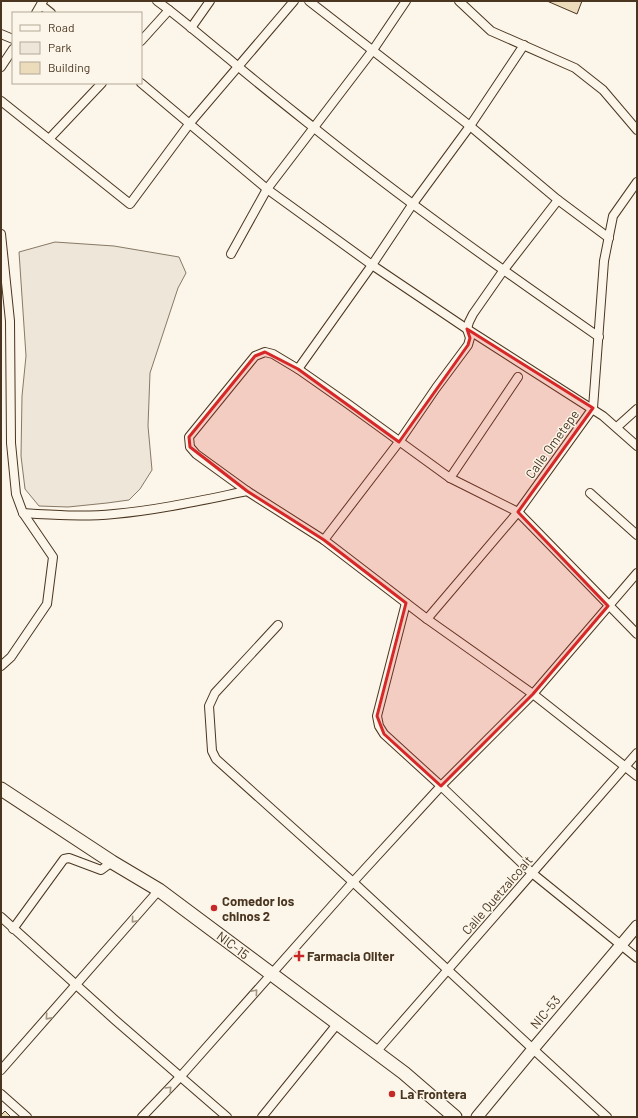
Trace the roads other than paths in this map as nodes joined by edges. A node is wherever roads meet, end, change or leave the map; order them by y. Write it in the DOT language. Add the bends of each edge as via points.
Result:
graph roads {
  1 [pos="157,1"];
  2 [pos="210,1"];
  3 [pos="294,1"];
  4 [pos="309,1"];
  5 [pos="406,1"];
  6 [pos="459,1"];
  7 [pos="42,3"];
  8 [pos="169,10"];
  9 [pos="37,12"];
  10 [pos="50,12"];
  11 [pos="191,28"];
  12 [pos="1,34"];
  13 [pos="12,39"];
  14 [pos="142,40"];
  15 [pos="524,45"];
  16 [pos="12,50"];
  17 [pos="373,50"];
  18 [pos="1,67"];
  19 [pos="238,67"];
  20 [pos="101,84"];
  21 [pos="142,84"];
  22 [pos="1,101"];
  23 [pos="190,123"];
  24 [pos="470,126"];
  25 [pos="313,128"];
  26 [pos="637,130"];
  27 [pos="49,139"];
  28 [pos="637,182"];
  29 [pos="267,189"];
  30 [pos="558,200"];
  31 [pos="412,205"];
  32 [pos="1,234"];
  33 [pos="609,238"];
  34 [pos="231,254"];
  35 [pos="372,266"];
  36 [pos="504,271"];
  37 [pos="467,329"];
  38 [pos="599,337"];
  39 [pos="298,369"];
  40 [pos="518,376"];
  41 [pos="592,408"];
  42 [pos="637,409"];
  43 [pos="617,427"];
  44 [pos="400,442"];
  45 [pos="637,446"];
  46 [pos="450,478"];
  47 [pos="247,492"];
  48 [pos="590,493"];
  49 [pos="518,512"];
  50 [pos="23,513"];
  51 [pos="637,535"];
  52 [pos="324,540"];
  53 [pos="637,573"];
  54 [pos="406,603"];
  55 [pos="608,606"];
  56 [pos="427,619"];
  57 [pos="278,625"];
  58 [pos="637,634"];
  59 [pos="1,666"];
  60 [pos="533,694"];
  61 [pos="637,753"];
  62 [pos="625,766"];
  63 [pos="637,776"];
  64 [pos="440,786"];
  65 [pos="1,789"];
  66 [pos="112,862"];
  67 [pos="532,873"];
  68 [pos="353,882"];
  69 [pos="160,890"];
  70 [pos="1,917"];
  71 [pos="637,926"];
  72 [pos="13,928"];
  73 [pos="620,945"];
  74 [pos="637,958"];
  75 [pos="447,970"];
  76 [pos="271,974"];
  77 [pos="76,985"];
  78 [pos="338,1023"];
  79 [pos="532,1049"];
  80 [pos="376,1052"];
  81 [pos="1,1070"];
  82 [pos="181,1076"];
  83 [pos="1,1094"];
  84 [pos="27,1117"];
  85 [pos="142,1117"];
  86 [pos="227,1117"];
  87 [pos="262,1117"];
  88 [pos="455,1117"];
  89 [pos="477,1117"];
  90 [pos="608,1117"];
  1 -- 8 [label="street"];
  2 -- 11 [label="street"];
  3 -- 19 [label="street"];
  4 -- 17 [label="street"];
  5 -- 17 [label="street"];
  6 -- 15 [label="street" via="491,31"];
  7 -- 9 [label="street"];
  7 -- 10 [label="street"];
  8 -- 11 [label="street"];
  8 -- 14 [label="street"];
  11 -- 19 [label="street"];
  12 -- 13 [label="street"];
  15 -- 24 [label="street"];
  15 -- 26 [label="street" via="576,68 603,90"];
  16 -- 18 [label="street"];
  17 -- 24 [label="street"];
  17 -- 25 [label="street"];
  19 -- 23 [label="street"];
  19 -- 25 [label="street"];
  20 -- 27 [label="street"];
  21 -- 23 [label="street"];
  22 -- 27 [label="street"];
  23 -- 27 [label="street" via="130,204"];
  23 -- 29 [label="street"];
  24 -- 30 [label="street"];
  24 -- 31 [label="street"];
  25 -- 29 [label="street"];
  25 -- 31 [label="street"];
  28 -- 33 [label="street, Calle Ometepe" via="614,216"];
  29 -- 34 [label="street"];
  29 -- 35 [label="street"];
  30 -- 33 [label="street"];
  30 -- 36 [label="street"];
  31 -- 35 [label="street"];
  31 -- 36 [label="street"];
  32 -- 50 [label="street" via="10,321 11,443 16,494"];
  33 -- 38 [label="street, Calle Ometepe" via="604,261"];
  35 -- 37 [label="street"];
  35 -- 39 [label="street"];
  36 -- 37 [label="street" via="474,314"];
  36 -- 38 [label="street"];
  37 -- 41 [label="street"];
  37 -- 44 [label="street" via="470,338 468,346"];
  38 -- 41 [label="street, Calle Ometepe"];
  39 -- 44 [label="street"];
  39 -- 47 [label="street" via="273,354 265,352 255,356 189,438 190,447 196,454"];
  40 -- 46 [label="street"];
  41 -- 43 [label="street"];
  41 -- 49 [label="street, Calle Ometepe"];
  42 -- 43 [label="street"];
  43 -- 45 [label="street"];
  44 -- 46 [label="street"];
  44 -- 52 [label="street"];
  46 -- 49 [label="street"];
  47 -- 50 [label="street" via="114,514 65,516"];
  47 -- 52 [label="street"];
  48 -- 51 [label="street"];
  49 -- 55 [label="street"];
  49 -- 56 [label="street, Calle Ometepe"];
  50 -- 59 [label="street" via="53,557 47,604 11,657"];
  52 -- 54 [label="street"];
  53 -- 55 [label="street"];
  54 -- 56 [label="street"];
  54 -- 64 [label="street" via="377,716 384,734"];
  55 -- 58 [label="street"];
  55 -- 60 [label="street"];
  56 -- 60 [label="street"];
  57 -- 68 [label="street" via="215,693 209,706 212,751 216,759"];
  60 -- 62 [label="street"];
  60 -- 64 [label="street"];
  61 -- 62 [label="street, Calle Quetzalcoalt"];
  62 -- 63 [label="street"];
  62 -- 67 [label="street, Calle Quetzalcoalt"];
  64 -- 67 [label="street"];
  64 -- 68 [label="street"];
  65 -- 66 [label="highway, NIC-15 / NIC-15"];
  66 -- 69 [label="highway, NIC-15 / NIC-15"];
  66 -- 72 [label="street" via="101,870 69,858 64,859"];
  67 -- 73 [label="street"];
  67 -- 75 [label="street, Calle Quetzalcoalt"];
  68 -- 75 [label="street"];
  68 -- 76 [label="street"];
  69 -- 76 [label="highway, NIC-15 / NIC-15"];
  69 -- 77 [label="street, one-way"];
  70 -- 72 [label="street"];
  71 -- 73 [label="main road, NIC-53 / NIC-53"];
  72 -- 77 [label="street"];
  73 -- 74 [label="street"];
  73 -- 79 [label="main road, NIC-53 / NIC-53"];
  75 -- 79 [label="street"];
  75 -- 80 [label="street, Calle Quetzalcoalt"];
  76 -- 78 [label="highway, NIC-15 / NIC-15"];
  82 -- 76 [label="street, one-way"];
  77 -- 81 [label="street, one-way"];
  77 -- 82 [label="street"];
  78 -- 80 [label="highway, NIC-15 / NIC-15"];
  78 -- 87 [label="street"];
  79 -- 89 [label="main road, NIC-53 / NIC-53"];
  79 -- 90 [label="street"];
  80 -- 88 [label="highway, NIC-15 / NIC-15"];
  85 -- 82 [label="street, one-way"];
  82 -- 86 [label="street"];
  83 -- 84 [label="street"];
}
